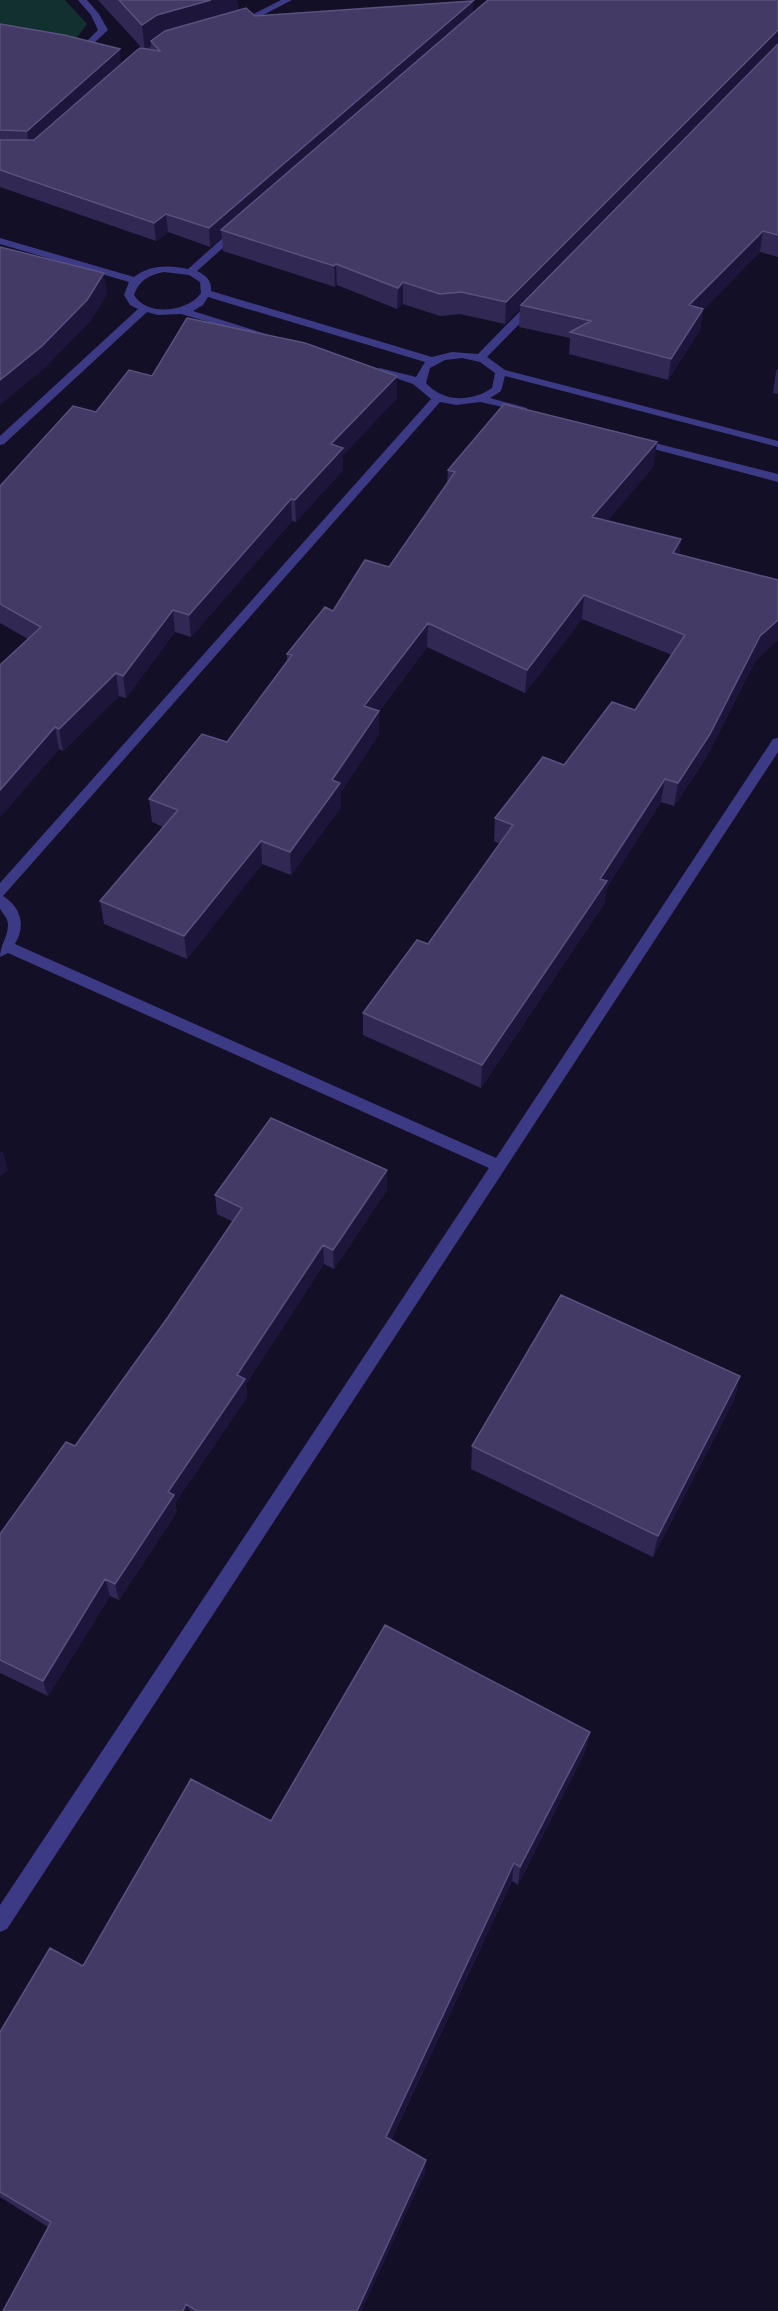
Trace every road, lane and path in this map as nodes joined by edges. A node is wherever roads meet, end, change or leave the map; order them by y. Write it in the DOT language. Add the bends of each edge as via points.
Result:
graph roads {
  1 [pos="82,0"];
  2 [pos="288,0"];
  3 [pos="230,27"];
  4 [pos="71,50"];
  5 [pos="81,52"];
  6 [pos="92,55"];
  7 [pos="243,225"];
  8 [pos="0,240"];
  9 [pos="190,272"];
  10 [pos="135,280"];
  11 [pos="206,293"];
  12 [pos="538,299"];
  13 [pos="144,309"];
  14 [pos="183,311"];
  15 [pos="285,342"];
  16 [pos="480,358"];
  17 [pos="433,361"];
  18 [pos="364,366"];
  19 [pos="501,372"];
  20 [pos="421,383"];
  21 [pos="438,398"];
  22 [pos="480,399"];
  23 [pos="537,414"];
  24 [pos="629,439"];
  25 [pos="0,442"];
  26 [pos="778,444"];
  27 [pos="778,478"];
  28 [pos="778,742"];
  29 [pos="0,892"];
  30 [pos="0,900"];
  31 [pos="4,950"];
  32 [pos="499,1166"];
  33 [pos="0,1922"];
  1 -- 5 [label="street" via="103,30"];
  2 -- 3 [label="street"];
  4 -- 5 [label="street"];
  5 -- 6 [label="street"];
  7 -- 9 [label="street"];
  8 -- 10 [label="street"];
  9 -- 10 [label="street" via="156,270"];
  9 -- 11 [label="street" via="200,277"];
  10 -- 13 [label="street" via="129,295"];
  11 -- 14 [label="street" via="202,301"];
  11 -- 17 [label="street"];
  12 -- 16 [label="street"];
  13 -- 14 [label="street"];
  13 -- 25 [label="street"];
  14 -- 15 [label="street"];
  16 -- 17 [label="street" via="454,355"];
  16 -- 19 [label="street"];
  17 -- 20 [label="street" via="420,375"];
  18 -- 20 [label="street"];
  19 -- 22 [label="street" via="497,389"];
  19 -- 26 [label="street"];
  20 -- 21 [label="street"];
  21 -- 22 [label="street" via="465,402"];
  21 -- 29 [label="street"];
  22 -- 23 [label="street"];
  24 -- 27 [label="street"];
  28 -- 32 [label="street"];
  30 -- 31 [label="street" via="9,906 15,919 15,933"];
  31 -- 32 [label="street"];
  32 -- 33 [label="street"];
}
